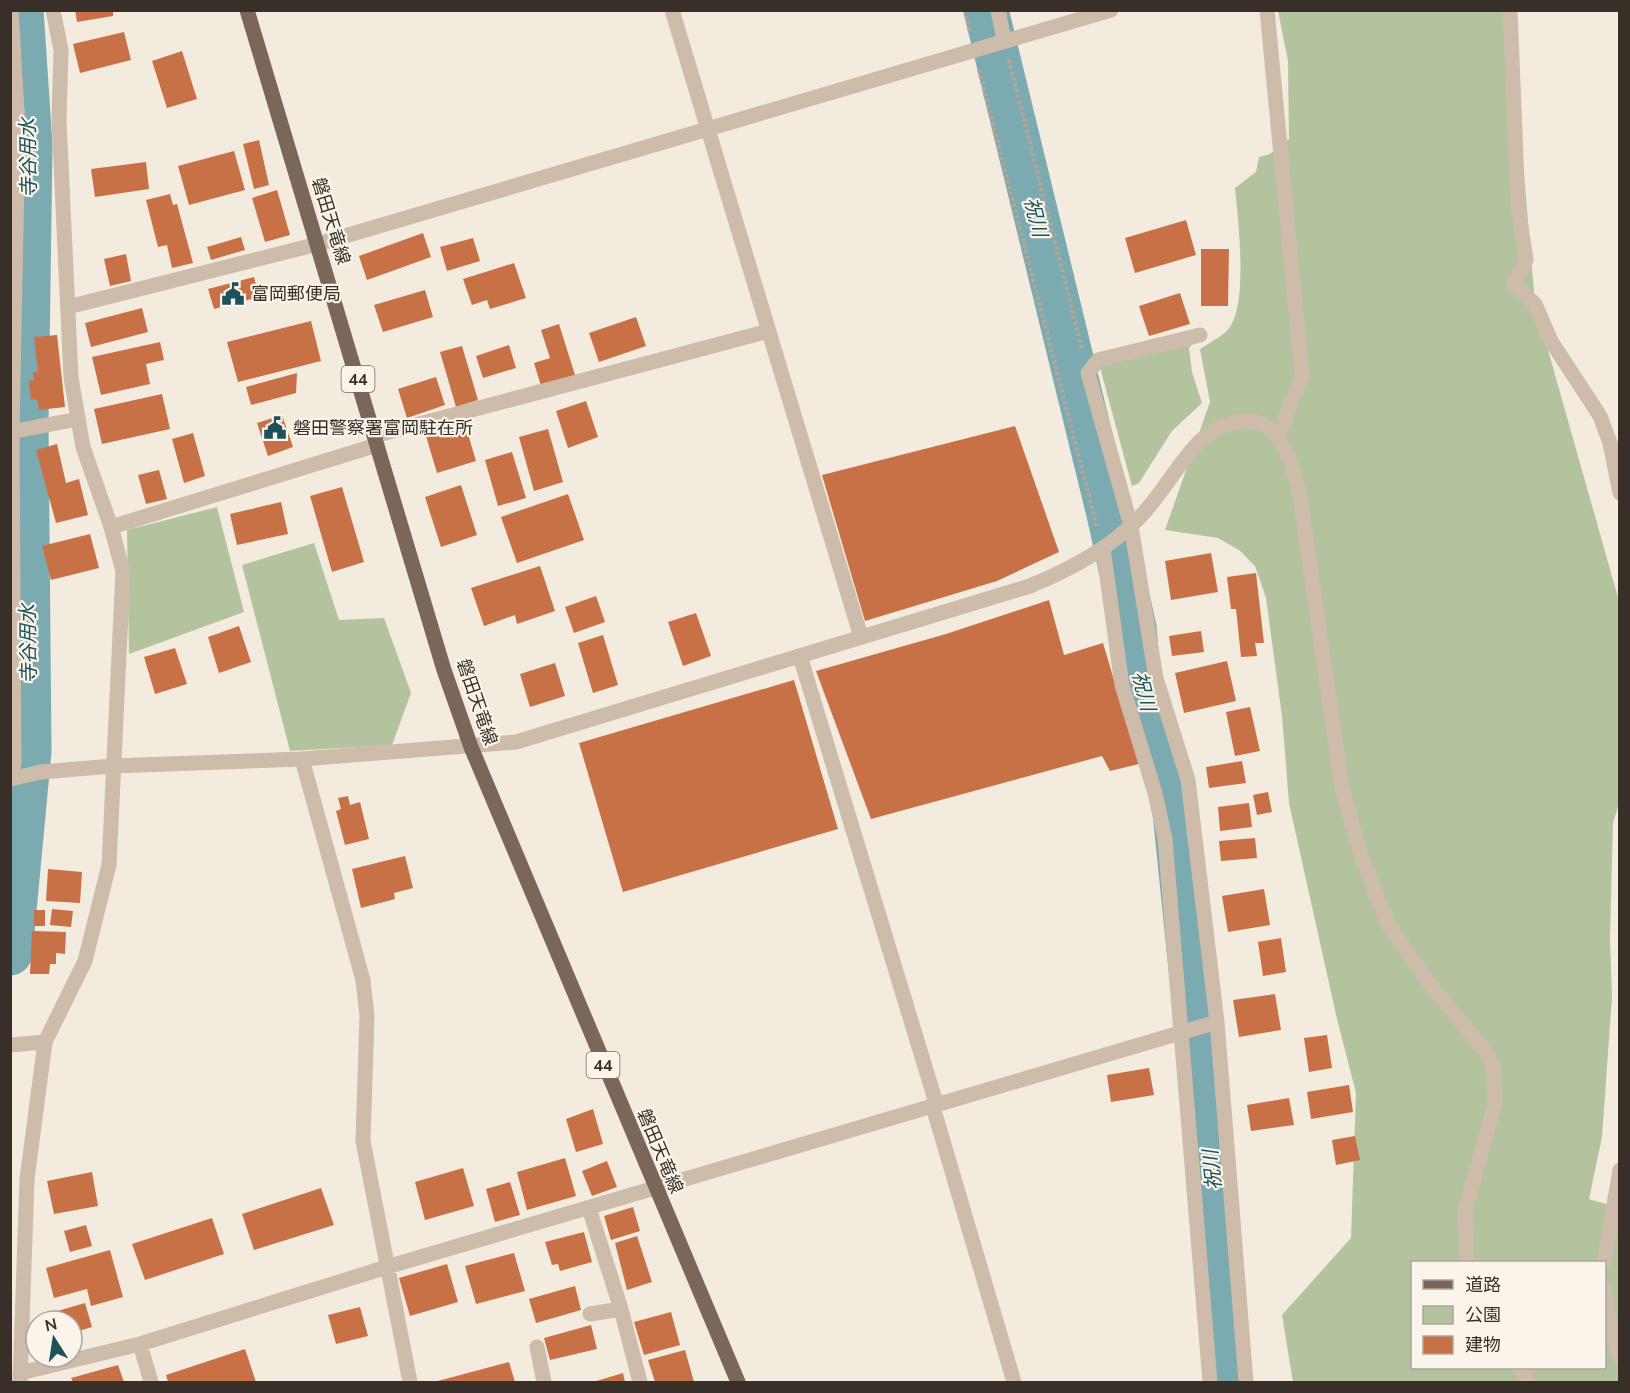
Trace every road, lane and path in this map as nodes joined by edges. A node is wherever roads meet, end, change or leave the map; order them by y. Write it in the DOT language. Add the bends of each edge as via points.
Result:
graph roads {
  1 [pos="11,10"];
  2 [pos="53,10"];
  3 [pos="247,10"];
  4 [pos="672,10"];
  5 [pos="965,10"];
  6 [pos="998,10"];
  7 [pos="1111,10"];
  8 [pos="1267,10"];
  9 [pos="1510,10"];
  10 [pos="1003,41"];
  11 [pos="975,49"];
  12 [pos="707,128"];
  13 [pos="318,244"];
  14 [pos="68,307"];
  15 [pos="769,331"];
  16 [pos="1200,335"];
  17 [pos="1088,373"];
  18 [pos="78,419"];
  19 [pos="11,432"];
  20 [pos="1278,437"];
  21 [pos="376,441"];
  22 [pos="1620,493"];
  23 [pos="111,527"];
  24 [pos="1116,538"];
  25 [pos="861,637"];
  26 [pos="800,656"];
  27 [pos="471,747"];
  28 [pos="302,759"];
  29 [pos="113,766"];
  30 [pos="10,778"];
  31 [pos="1218,1022"];
  32 [pos="1179,1034"];
  33 [pos="45,1042"];
  34 [pos="12,1045"];
  35 [pos="935,1106"];
  36 [pos="1620,1170"];
  37 [pos="654,1189"];
  38 [pos="589,1208"];
  39 [pos="1467,1261"];
  40 [pos="1604,1261"];
  41 [pos="387,1267"];
  42 [pos="1606,1295"];
  43 [pos="621,1310"];
  44 [pos="591,1314"];
  45 [pos="140,1344"];
  46 [pos="537,1347"];
  47 [pos="1620,1357"];
  48 [pos="20,1378"];
  49 [pos="151,1383"];
  50 [pos="410,1383"];
  51 [pos="544,1383"];
  52 [pos="640,1383"];
  53 [pos="738,1383"];
  54 [pos="1014,1383"];
  55 [pos="1210,1383"];
  56 [pos="1246,1383"];
  1 -- 19 [label="street" via="18,127"];
  2 -- 14 [label="street" via="61,50 59,120"];
  3 -- 13 [label="main road, 磐田天竜線 / 44"];
  4 -- 12 [label="street"];
  5 -- 11 [label="path"];
  6 -- 10 [label="street"];
  7 -- 10 [label="street"];
  8 -- 20 [label="street" via="1302,375"];
  9 -- 22 [label="street" via="1518,207 1526,260 1514,285 1534,304 1551,341 1600,416"];
  10 -- 11 [label="street"];
  10 -- 17 [label="path"];
  11 -- 12 [label="street"];
  11 -- 24 [label="path"];
  12 -- 13 [label="street"];
  12 -- 15 [label="street"];
  13 -- 14 [label="street"];
  13 -- 21 [label="main road, 磐田天竜線 / 44"];
  14 -- 18 [label="street" via="71,378"];
  15 -- 21 [label="street"];
  15 -- 25 [label="street"];
  16 -- 17 [label="street" via="1098,360"];
  17 -- 24 [label="street"];
  18 -- 19 [label="street"];
  18 -- 23 [label="street" via="83,447"];
  19 -- 30 [label="street" via="14,764"];
  20 -- 24 [label="street" via="1263,424 1246,421 1209,433"];
  20 -- 39 [label="street" via="1289,456 1300,496 1342,788 1361,855 1388,924 1429,983 1486,1052 1494,1070 1495,1103 1465,1211"];
  21 -- 23 [label="street"];
  21 -- 27 [label="main road, 磐田天竜線 / 44"];
  23 -- 29 [label="street" via="123,571"];
  24 -- 25 [label="street" via="1055,576 1030,586"];
  24 -- 31 [label="street" via="1188,780"];
  24 -- 32 [label="street" via="1122,685 1165,839"];
  25 -- 26 [label="street"];
  26 -- 27 [label="street" via="516,742"];
  26 -- 35 [label="street"];
  27 -- 28 [label="street"];
  27 -- 37 [label="main road, 磐田天竜線 / 44"];
  28 -- 29 [label="street"];
  28 -- 41 [label="street" via="363,980 367,1016 363,1141"];
  29 -- 30 [label="street"];
  29 -- 33 [label="street" via="109,865 93,935 85,961"];
  31 -- 32 [label="street"];
  31 -- 56 [label="street"];
  32 -- 35 [label="street"];
  32 -- 55 [label="street"];
  33 -- 34 [label="street"];
  33 -- 48 [label="street" via="28,1162"];
  35 -- 37 [label="street"];
  35 -- 54 [label="street"];
  36 -- 40 [label="street"];
  37 -- 38 [label="street"];
  37 -- 53 [label="main road, 磐田天竜線 / 44"];
  38 -- 41 [label="street"];
  38 -- 43 [label="street"];
  41 -- 45 [label="street"];
  41 -- 50 [label="street"];
  42 -- 47 [label="street" via="1612,1337"];
  43 -- 44 [label="street"];
  43 -- 52 [label="street"];
  45 -- 48 [label="street"];
  45 -- 49 [label="street"];
  46 -- 51 [label="street"];
}
